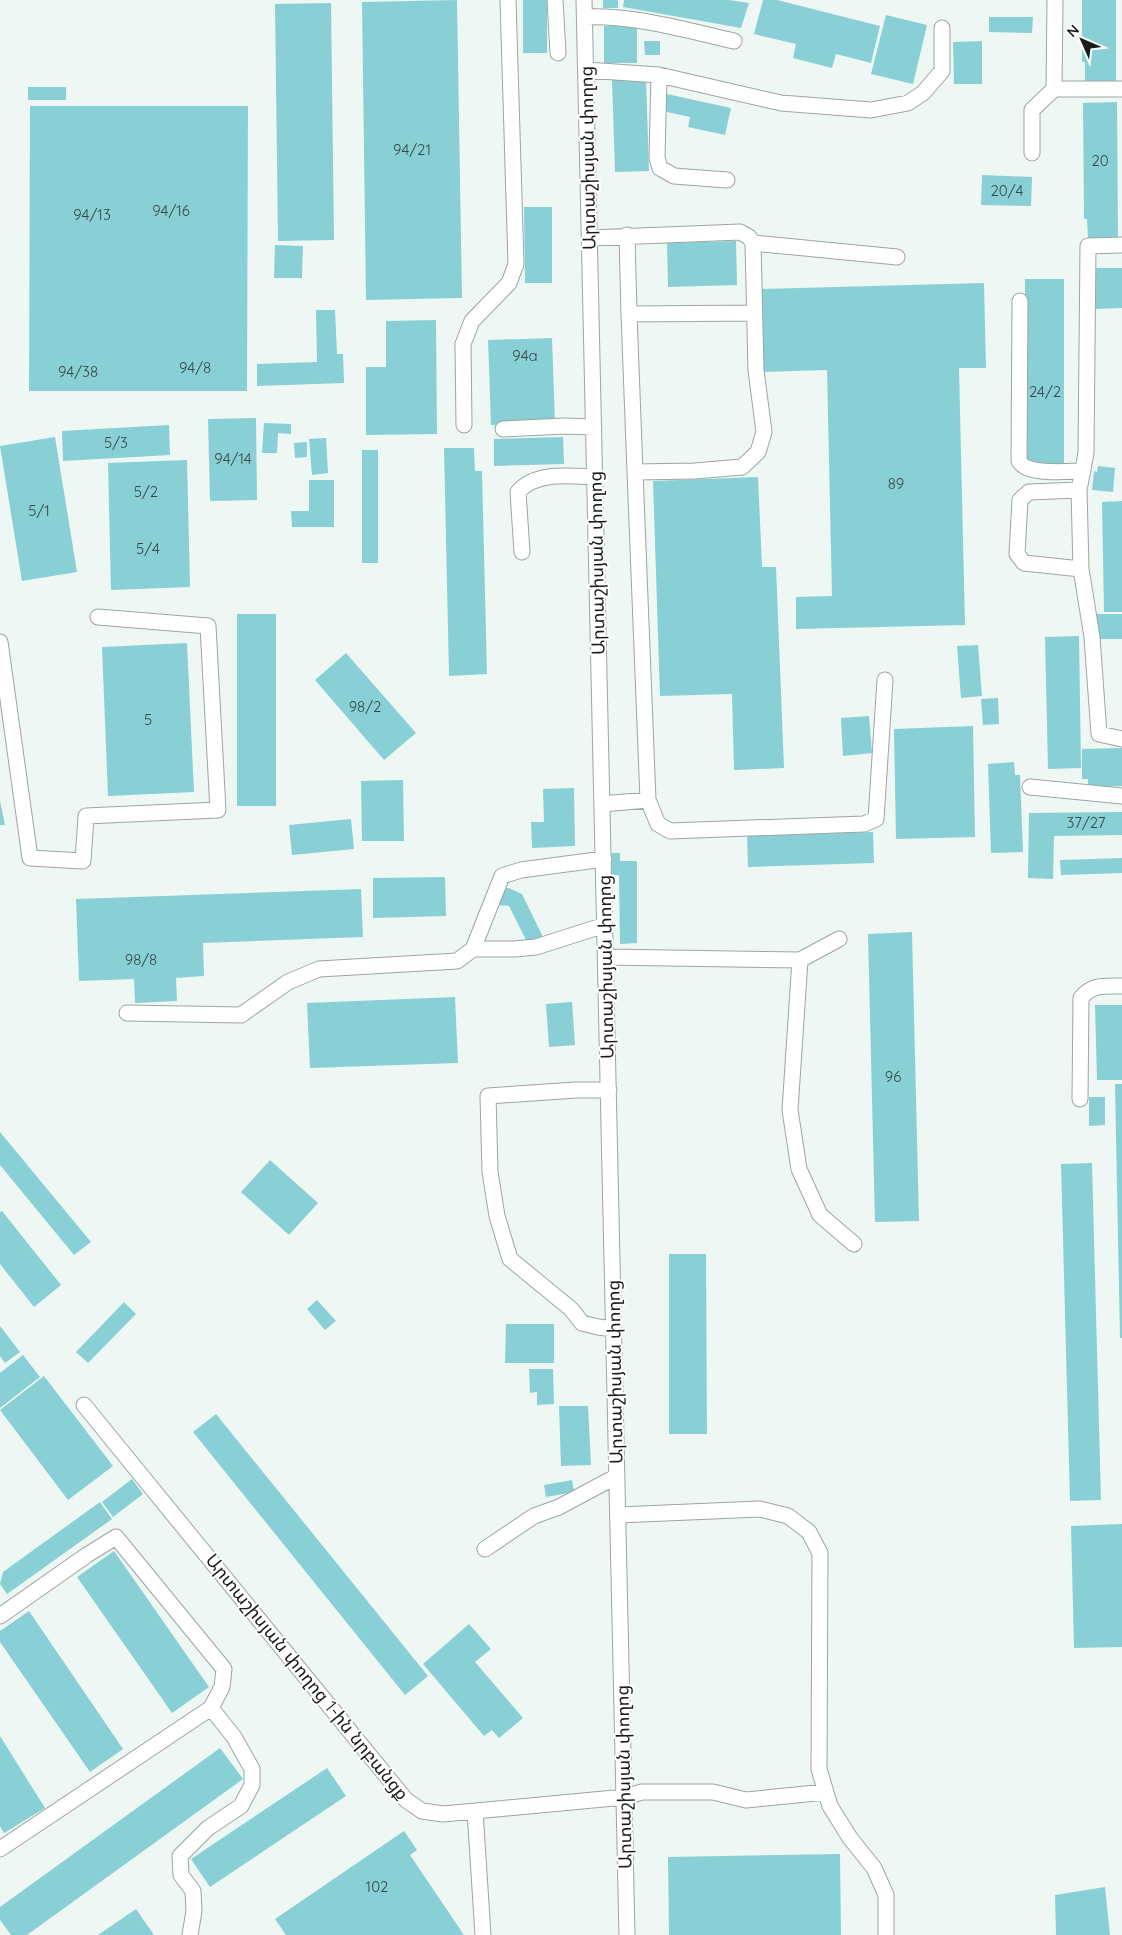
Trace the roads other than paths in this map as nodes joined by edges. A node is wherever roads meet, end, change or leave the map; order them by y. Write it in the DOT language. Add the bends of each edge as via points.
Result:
graph roads {
  1 [pos="508,0"];
  2 [pos="555,0"];
  3 [pos="584,0"];
  4 [pos="1055,0"];
  5 [pos="585,16"];
  6 [pos="942,28"];
  7 [pos="734,41"];
  8 [pos="558,53"];
  9 [pos="586,70"];
  10 [pos="658,75"];
  11 [pos="1054,89"];
  12 [pos="1122,89"];
  13 [pos="1032,154"];
  14 [pos="727,180"];
  15 [pos="627,236"];
  16 [pos="590,238"];
  17 [pos="753,243"];
  18 [pos="1122,245"];
  19 [pos="897,257"];
  20 [pos="1020,301"];
  21 [pos="754,313"];
  22 [pos="629,314"];
  23 [pos="464,425"];
  24 [pos="594,427"];
  25 [pos="503,429"];
  26 [pos="1083,471"];
  27 [pos="635,472"];
  28 [pos="595,476"];
  29 [pos="1080,490"];
  30 [pos="522,552"];
  31 [pos="1081,569"];
  32 [pos="98,617"];
  33 [pos="0,642"];
  34 [pos="885,680"];
  35 [pos="1122,739"];
  36 [pos="1030,786"];
  37 [pos="1122,796"];
  38 [pos="648,800"];
  39 [pos="602,804"];
  40 [pos="604,859"];
  41 [pos="605,925"];
  42 [pos="839,939"];
  43 [pos="473,949"];
  44 [pos="606,957"];
  45 [pos="800,960"];
  46 [pos="1122,986"];
  47 [pos="127,1013"];
  48 [pos="609,1090"];
  49 [pos="1080,1099"];
  50 [pos="854,1244"];
  51 [pos="614,1329"];
  52 [pos="84,1405"];
  53 [pos="617,1476"];
  54 [pos="618,1515"];
  55 [pos="485,1549"];
  56 [pos="0,1616"];
  57 [pos="211,1708"];
  58 [pos="826,1792"];
  59 [pos="625,1797"];
  60 [pos="475,1811"];
  61 [pos="0,1849"];
  62 [pos="190,1935"];
  63 [pos="483,1935"];
  64 [pos="627,1935"];
  65 [pos="886,1935"];
  1 -- 23 [label="street" via="516,264 509,283 472,321 464,344"];
  2 -- 8 [label="street"];
  3 -- 5 [label="street, Արտաշիսյան փողոց"];
  4 -- 11 [label="street"];
  5 -- 7 [label="street" via="637,20"];
  5 -- 9 [label="street, Արտաշիսյան փողոց"];
  6 -- 10 [label="street" via="942,71 923,93 908,103 871,110 781,103"];
  9 -- 10 [label="street"];
  9 -- 16 [label="street, Արտաշիսյան փողոց"];
  10 -- 14 [label="street" via="656,158 660,168 674,176"];
  11 -- 12 [label="street"];
  11 -- 13 [label="street" via="1032,110"];
  15 -- 16 [label="street"];
  15 -- 17 [label="street" via="740,232"];
  15 -- 22 [label="street"];
  16 -- 24 [label="street, Արտաշիսյան փողոց"];
  17 -- 19 [label="street"];
  17 -- 21 [label="street"];
  18 -- 26 [label="street" via="1088,246 1086,453"];
  20 -- 26 [label="street" via="1019,461 1022,466 1033,470"];
  21 -- 22 [label="street"];
  21 -- 27 [label="street" via="756,370 764,432 758,452 742,467"];
  22 -- 27 [label="street"];
  24 -- 25 [label="street"];
  24 -- 28 [label="street, Արտաշիսյան փողոց"];
  26 -- 29 [label="street"];
  27 -- 38 [label="street"];
  28 -- 30 [label="street" via="535,479 520,489"];
  28 -- 39 [label="street, Արտաշիսյան փողոց"];
  29 -- 31 [label="street"];
  29 -- 31 [label="street" via="1029,492 1020,500 1017,554 1024,563"];
  31 -- 35 [label="street" via="1092,636 1100,734"];
  32 -- 33 [label="street" via="208,626 218,810 86,816 84,861 30,858"];
  34 -- 38 [label="street" via="876,819 864,824 670,831 658,824"];
  36 -- 37 [label="street"];
  38 -- 39 [label="street"];
  39 -- 40 [label="street, Արտաշիսյան փողոց"];
  40 -- 41 [label="street, Արտաշիսյան փողոց"];
  40 -- 43 [label="street" via="521,870 502,876"];
  41 -- 43 [label="street" via="536,947"];
  41 -- 44 [label="street, Արտաշիսյան փողոց"];
  42 -- 45 [label="street"];
  43 -- 47 [label="street" via="457,961 319,969 288,982 241,1015"];
  44 -- 45 [label="street"];
  44 -- 48 [label="street, Արտաշիսյան փողոց"];
  45 -- 50 [label="street" via="790,1110 798,1169 820,1215"];
  46 -- 49 [label="street" via="1098,986 1087,990 1081,998"];
  48 -- 51 [label="street, Արտաշիսյան փողոց"];
  48 -- 51 [label="street" via="488,1096 490,1172 497,1216 510,1259 572,1309 582,1323"];
  51 -- 53 [label="street, Արտաշիսյան փողոց"];
  52 -- 60 [label="street, Արտաշիսյան փողոց 1-ին նրբանցք" via="406,1800 422,1811 443,1814"];
  53 -- 54 [label="street, Արտաշիսյան փողոց"];
  53 -- 55 [label="street" via="559,1507 534,1516"];
  54 -- 58 [label="street" via="760,1509 788,1516 809,1532 820,1553 819,1769"];
  54 -- 59 [label="street, Արտաշիսյան փողոց"];
  56 -- 57 [label="street" via="116,1538 224,1669 222,1687"];
  57 -- 61 [label="street"];
  57 -- 62 [label="street" via="234,1737 252,1769 252,1785 241,1806 208,1828 180,1856 181,1875 193,1891"];
  58 -- 59 [label="street, Արտաշիսյան փողոց 1-ին նրբանցք" via="746,1800 713,1792 642,1792"];
  58 -- 65 [label="street" via="830,1806 874,1868 886,1895"];
  59 -- 60 [label="street, Արտաշիսյան փողոց 1-ին նրբանցք"];
  59 -- 64 [label="street, Արտաշիսյան փողոց"];
  60 -- 63 [label="street"];
}
